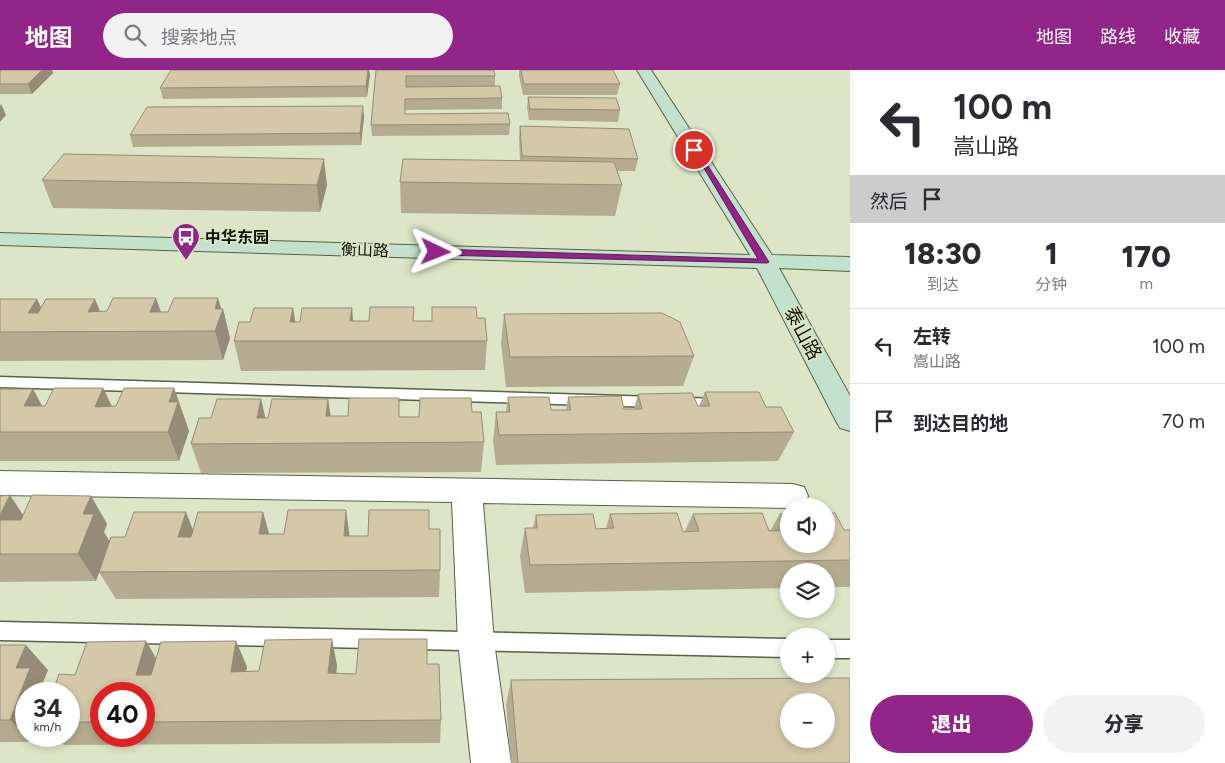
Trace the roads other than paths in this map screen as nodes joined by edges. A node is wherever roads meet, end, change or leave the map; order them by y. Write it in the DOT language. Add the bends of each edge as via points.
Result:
graph roads {
  1 [pos="644,70"];
  2 [pos="0,226"];
  3 [pos="0,239"];
  4 [pos="850,249"];
  5 [pos="760,254"];
  6 [pos="850,264"];
  7 [pos="0,382"];
  8 [pos="731,404"];
  9 [pos="850,421"];
  10 [pos="0,483"];
  11 [pos="467,491"];
  12 [pos="793,496"];
  13 [pos="0,631"];
  14 [pos="476,642"];
  15 [pos="780,648"];
  16 [pos="835,649"];
  17 [pos="850,649"];
  18 [pos="491,763"];
  1 -- 5 [label="street, 泰山路"];
  2 -- 5 [label="street, 衡山路"];
  3 -- 5 [label="street, 衡山路"];
  4 -- 5 [label="street, 衡山路"];
  5 -- 6 [label="street, 衡山路"];
  5 -- 9 [label="street, 泰山路"];
  7 -- 8 [label="lane"];
  10 -- 11 [label="street"];
  11 -- 12 [label="street"];
  11 -- 14 [label="street"];
  13 -- 14 [label="lane"];
  14 -- 15 [label="lane"];
  14 -- 18 [label="street"];
  16 -- 17 [label="lane"];
}
